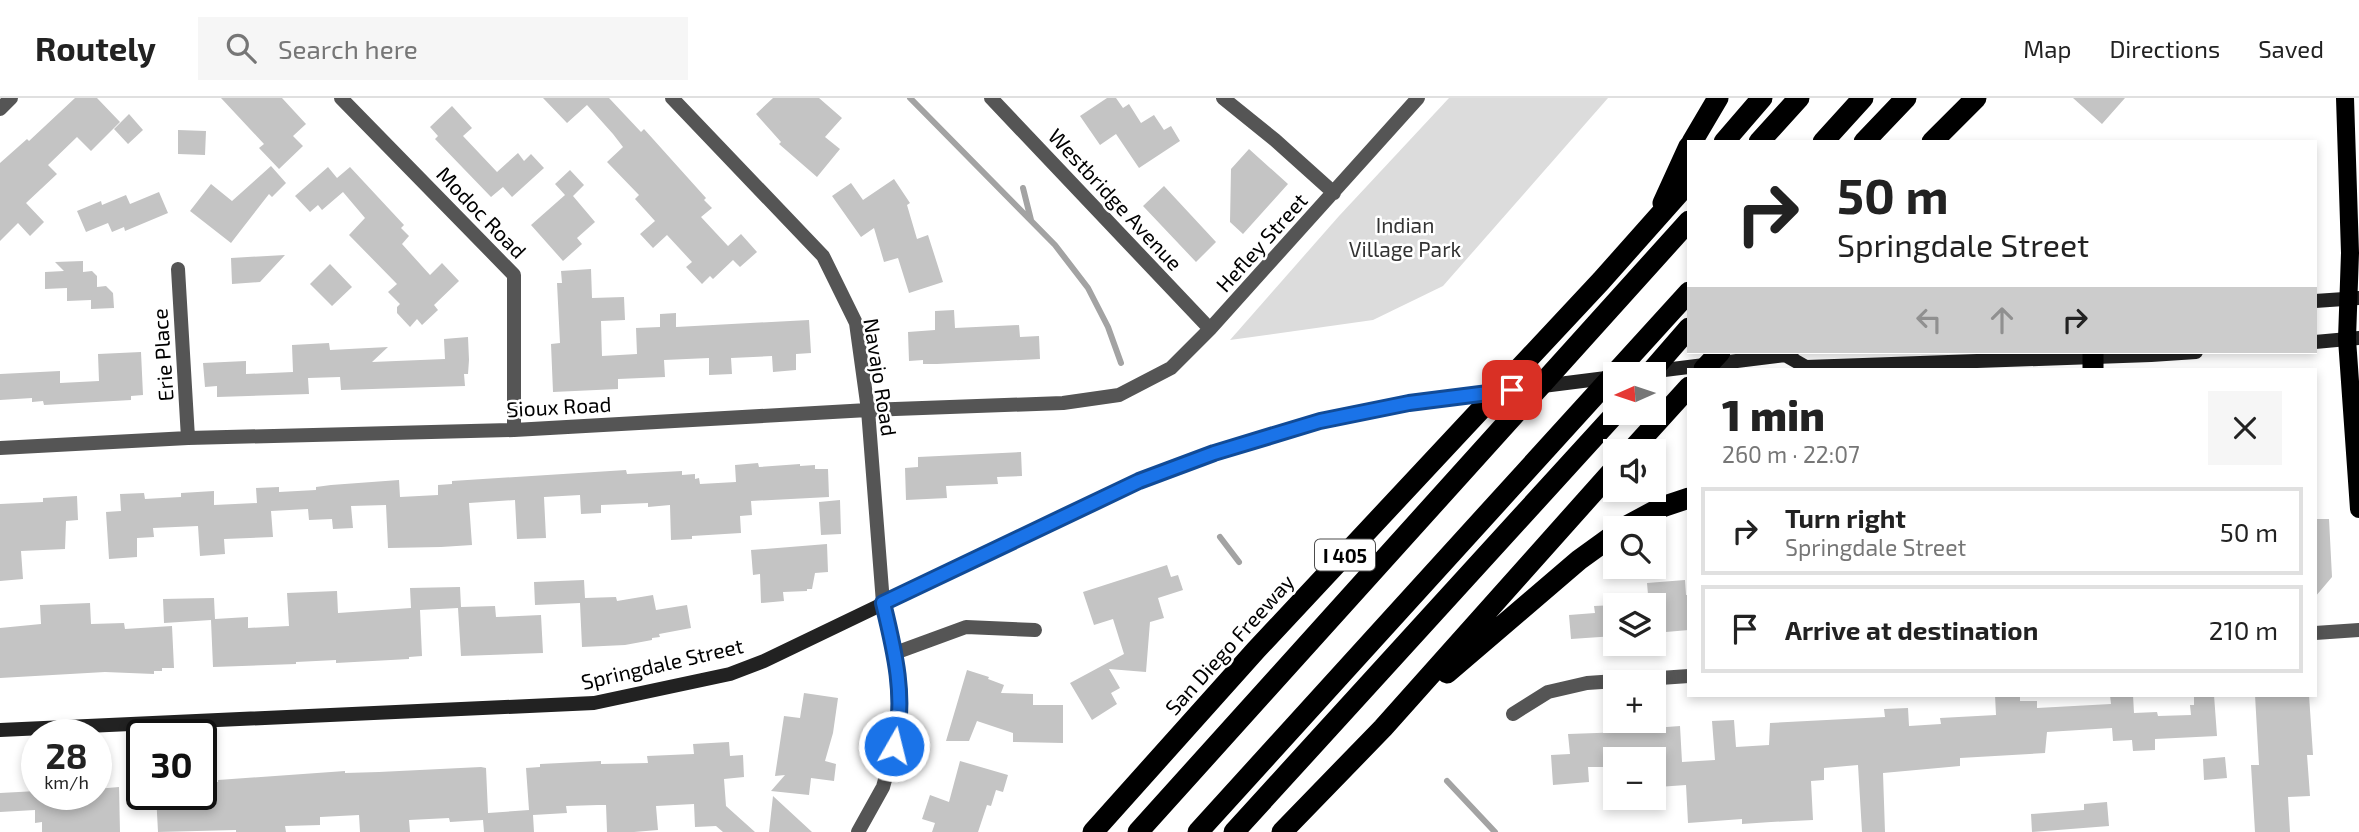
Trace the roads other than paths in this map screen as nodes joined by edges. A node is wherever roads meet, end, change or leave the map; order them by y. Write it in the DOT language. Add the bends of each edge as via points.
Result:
graph roads {
  1 [pos="11,98"];
  2 [pos="341,98"];
  3 [pos="671,98"];
  4 [pos="991,98"];
  5 [pos="1223,98"];
  6 [pos="1418,98"];
  7 [pos="1718,98"];
  8 [pos="1762,98"];
  9 [pos="1799,98"];
  10 [pos="1863,98"];
  11 [pos="1906,98"];
  12 [pos="1976,98"];
  13 [pos="2344,98"];
  14 [pos="0,108"];
  15 [pos="1693,140"];
  16 [pos="1726,140"];
  17 [pos="1761,140"];
  18 [pos="1825,140"];
  19 [pos="1866,140"];
  20 [pos="1934,140"];
  21 [pos="1687,149"];
  22 [pos="1687,185"];
  23 [pos="1334,193"];
  24 [pos="1656,221"];
  25 [pos="1687,223"];
  26 [pos="178,269"];
  27 [pos="1687,294"];
  28 [pos="2353,298"];
  29 [pos="2317,301"];
  30 [pos="1210,329"];
  31 [pos="1687,330"];
  32 [pos="2353,339"];
  33 [pos="2317,342"];
  34 [pos="1718,354"];
  35 [pos="1788,354"];
  36 [pos="2167,354"];
  37 [pos="2093,359"];
  38 [pos="1659,362"];
  39 [pos="1705,368"];
  40 [pos="1666,370"];
  41 [pos="1603,379"];
  42 [pos="1687,389"];
  43 [pos="1119,395"];
  44 [pos="868,410"];
  45 [pos="1605,425"];
  46 [pos="514,430"];
  47 [pos="188,438"];
  48 [pos="1642,439"];
  49 [pos="0,448"];
  50 [pos="1603,481"];
  51 [pos="1687,499"];
  52 [pos="2359,509"];
  53 [pos="1645,516"];
  54 [pos="1603,543"];
  55 [pos="883,603"];
  56 [pos="1035,630"];
  57 [pos="2359,630"];
  58 [pos="2317,633"];
  59 [pos="895,653"];
  60 [pos="1687,676"];
  61 [pos="1513,713"];
  62 [pos="1383,728"];
  63 [pos="0,730"];
  64 [pos="858,832"];
  65 [pos="1093,832"];
  66 [pos="1138,832"];
  67 [pos="1198,832"];
  68 [pos="1234,832"];
  69 [pos="1282,832"];
  1 -- 14 [label="street"];
  2 -- 46 [label="street, Modoc Road" via="514,275"];
  3 -- 44 [label="street, Navajo Road" via="823,257 856,323"];
  4 -- 30 [label="street, Westbridge Avenue"];
  5 -- 23 [label="street"];
  6 -- 23 [label="street, Hefley Street"];
  7 -- 15 [label="highway"];
  8 -- 16 [label="highway"];
  9 -- 17 [label="highway"];
  10 -- 18 [label="highway"];
  11 -- 19 [label="highway"];
  12 -- 20 [label="highway"];
  13 -- 28 [label="main road"];
  21 -- 24 [label="highway"];
  22 -- 24 [label="highway, San Diego Freeway / I 405"];
  23 -- 30 [label="street, Hefley Street"];
  24 -- 65 [label="highway, San Diego Freeway / I 405"];
  25 -- 66 [label="highway"];
  26 -- 47 [label="street, Erie Place"];
  27 -- 67 [label="highway"];
  28 -- 29 [label="main road"];
  28 -- 32 [label="main road"];
  30 -- 43 [label="street, Hefley Street" via="1171,368"];
  31 -- 38 [label="highway"];
  32 -- 33 [label="main road"];
  32 -- 52 [label="main road"];
  34 -- 39 [label="highway"];
  35 -- 37 [label="main road" via="1806,367"];
  35 -- 40 [label="main road"];
  36 -- 37 [label="main road"];
  41 -- 55 [label="main road, Springdale Street" via="1409,403 1320,421 1214,453 1139,481"];
  42 -- 48 [label="highway"];
  43 -- 44 [label="street, Sioux Road" via="1063,403"];
  44 -- 46 [label="street, Sioux Road"];
  44 -- 55 [label="street, Navajo Road"];
  45 -- 68 [label="highway"];
  46 -- 47 [label="street, Sioux Road"];
  47 -- 49 [label="street, Sioux Road"];
  50 -- 62 [label="highway"];
  51 -- 53 [label="highway"];
  54 -- 62 [label="highway"];
  55 -- 59 [label="street, Navajo Road"];
  55 -- 63 [label="main road, Springdale Street" via="730,674 594,703"];
  56 -- 59 [label="street" via="966,626"];
  57 -- 58 [label="street"];
  59 -- 64 [label="street, Navajo Road" via="900,726 883,787"];
  60 -- 61 [label="street" via="1587,683 1548,692"];
  62 -- 69 [label="highway"];
}
